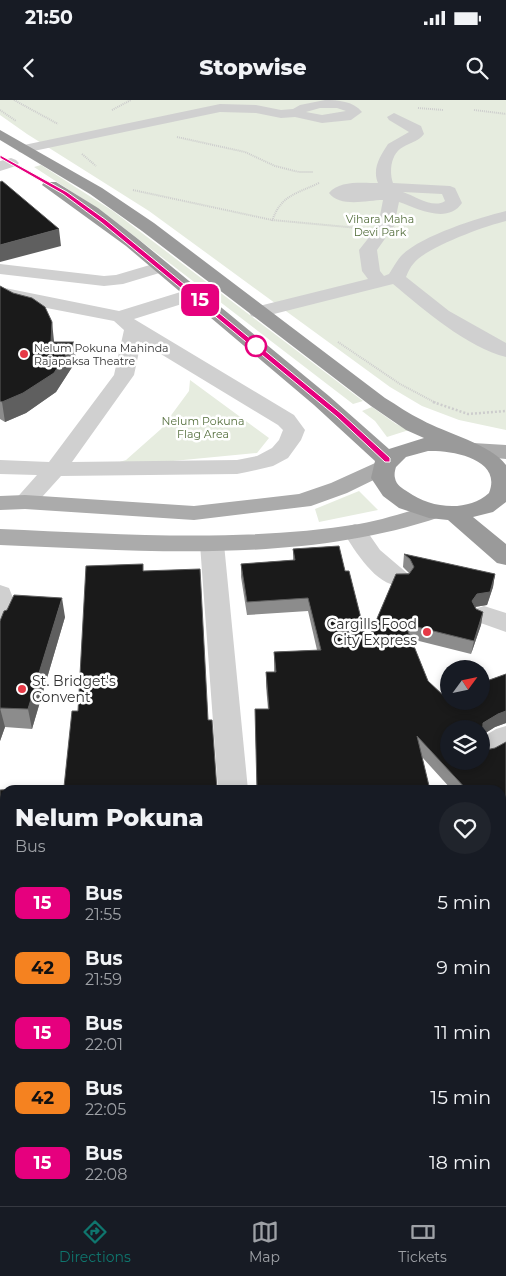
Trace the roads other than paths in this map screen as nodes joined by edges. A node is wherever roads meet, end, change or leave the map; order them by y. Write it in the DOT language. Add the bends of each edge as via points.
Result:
graph roads {
  1 [pos="380,111"];
  2 [pos="297,113"];
  3 [pos="0,134"];
  4 [pos="24,149"];
  5 [pos="4,162"];
  6 [pos="389,191"];
  7 [pos="506,216"];
  8 [pos="94,263"];
  9 [pos="160,267"];
  10 [pos="0,269"];
  11 [pos="117,280"];
  12 [pos="388,280"];
  13 [pos="0,293"];
  14 [pos="194,294"];
  15 [pos="258,312"];
  16 [pos="127,323"];
  17 [pos="506,351"];
  18 [pos="467,448"];
  19 [pos="506,452"];
  20 [pos="385,463"];
  21 [pos="0,467"];
  22 [pos="55,469"];
  23 [pos="502,499"];
  24 [pos="25,502"];
  25 [pos="0,503"];
  26 [pos="443,513"];
  27 [pos="355,532"];
  28 [pos="0,537"];
  29 [pos="212,544"];
  30 [pos="506,556"];
  31 [pos="398,579"];
  32 [pos="0,594"];
  33 [pos="0,622"];
  34 [pos="506,737"];
  35 [pos="490,747"];
  36 [pos="232,785"];
  1 -- 2 [label="street" via="322,119"];
  1 -- 2 [label="street" via="352,108 340,103 309,106"];
  1 -- 6 [label="street" via="416,129 416,134 393,147 388,154 382,168"];
  2 -- 4 [label="street" via="220,108"];
  3 -- 4 [label="highway"];
  4 -- 15 [label="highway" via="141,222"];
  5 -- 9 [label="highway" via="65,193"];
  6 -- 6 [label="street" via="444,189 437,192 426,207"];
  6 -- 12 [label="street" via="385,228 368,250 371,272"];
  7 -- 12 [label="street" via="485,221 434,243 409,258"];
  8 -- 11 [label="street"];
  9 -- 11 [label="street"];
  9 -- 14 [label="highway"];
  10 -- 11 [label="street"];
  12 -- 15 [label="street"];
  12 -- 17 [label="street" via="442,316"];
  13 -- 16 [label="street"];
  14 -- 16 [label="street"];
  14 -- 20 [label="highway" via="340,415"];
  15 -- 18 [label="highway" via="378,402 414,425"];
  16 -- 22 [label="street" via="124,375"];
  16 -- 22 [label="street" via="286,420 294,430 292,439 284,451 273,458 237,467"];
  18 -- 19 [label="main road"];
  18 -- 20 [label="highway" via="426,444 410,446 396,452"];
  18 -- 23 [label="highway" via="489,459 499,469 504,481"];
  20 -- 24 [label="main road" via="338,488 303,501 194,513"];
  20 -- 26 [label="highway" via="382,477 397,498 413,506"];
  21 -- 22 [label="street"];
  22 -- 24 [label="street"];
  23 -- 26 [label="highway" via="471,512"];
  24 -- 25 [label="main road"];
  26 -- 27 [label="main road"];
  26 -- 30 [label="highway"];
  27 -- 29 [label="main road"];
  27 -- 31 [label="street" via="371,556"];
  28 -- 29 [label="main road"];
  29 -- 36 [label="street"];
  32 -- 33 [label="street" via="4,610"];
  34 -- 35 [label="street"];
}
